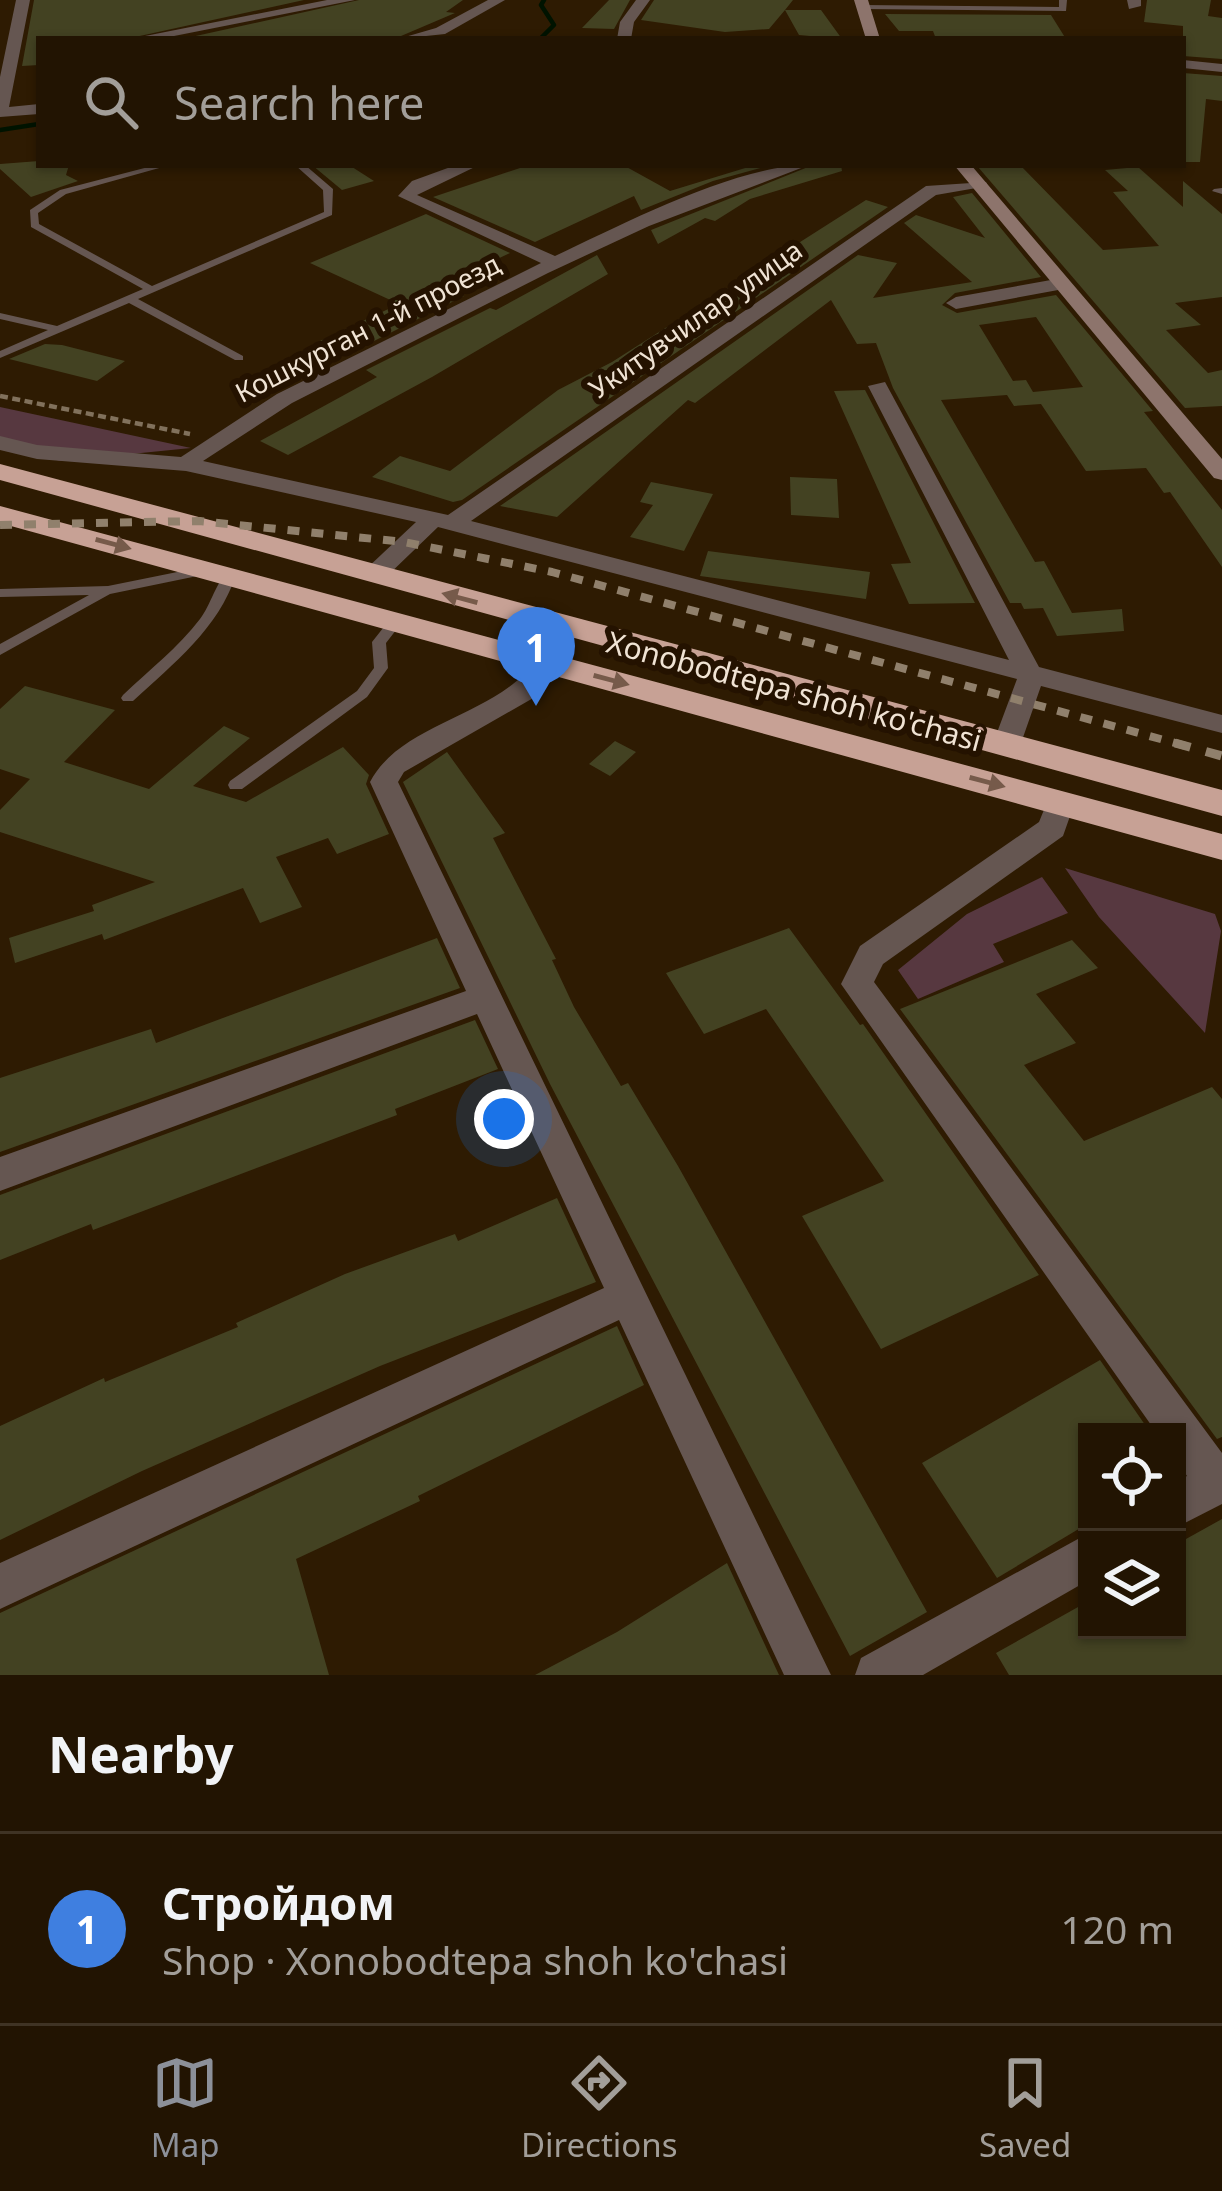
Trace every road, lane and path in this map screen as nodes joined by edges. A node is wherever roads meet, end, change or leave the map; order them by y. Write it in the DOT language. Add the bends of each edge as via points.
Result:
graph roads {
  1 [pos="349,0"];
  2 [pos="498,0"];
  3 [pos="643,0"];
  4 [pos="1063,0"];
  5 [pos="862,3"];
  6 [pos="22,4"];
  7 [pos="0,10"];
  8 [pos="153,36"];
  9 [pos="420,36"];
  10 [pos="625,36"];
  11 [pos="872,36"];
  12 [pos="13,55"];
  13 [pos="1186,64"];
  14 [pos="1222,68"];
  15 [pos="36,109"];
  16 [pos="0,112"];
  17 [pos="155,168"];
  18 [pos="303,168"];
  19 [pos="463,168"];
  20 [pos="792,168"];
  21 [pos="966,168"];
  22 [pos="980,186"];
  23 [pos="556,263"];
  24 [pos="1061,284"];
  25 [pos="152,290"];
  26 [pos="129,299"];
  27 [pos="956,303"];
  28 [pos="0,316"];
  29 [pos="56,329"];
  30 [pos="0,355"];
  31 [pos="239,358"];
  32 [pos="878,386"];
  33 [pos="0,396"];
  34 [pos="0,443"];
  35 [pos="202,451"];
  36 [pos="0,472"];
  37 [pos="1222,473"];
  38 [pos="0,514"];
  39 [pos="443,521"];
  40 [pos="219,573"];
  41 [pos="374,575"];
  42 [pos="108,590"];
  43 [pos="0,593"];
  44 [pos="396,621"];
  45 [pos="0,650"];
  46 [pos="548,663"];
  47 [pos="1031,677"];
  48 [pos="128,698"];
  49 [pos="1222,724"];
  50 [pos="1006,746"];
  51 [pos="236,785"];
  52 [pos="1060,802"];
  53 [pos="1222,803"];
  54 [pos="1222,847"];
  55 [pos="487,997"];
  56 [pos="0,1174"];
  57 [pos="629,1296"];
  58 [pos="1175,1423"];
  59 [pos="1186,1439"];
  60 [pos="1186,1500"];
  61 [pos="1078,1561"];
  62 [pos="0,1586"];
  63 [pos="808,1675"];
  64 [pos="878,1675"];
  1 -- 8 [label="street"];
  2 -- 9 [label="street"];
  3 -- 10 [label="street"];
  4 -- 5 [label="lane" via="1063,9"];
  5 -- 11 [label="street"];
  6 -- 7 [label="street"];
  6 -- 12 [label="street"];
  12 -- 16 [label="street"];
  13 -- 14 [label="street"];
  15 -- 16 [label="street"];
  17 -- 25 [label="lane" via="63,192 33,212 34,225"];
  18 -- 25 [label="lane" via="328,189 329,213"];
  19 -- 23 [label="street, Кошкурган 1-й проезд" via="406,196"];
  20 -- 23 [label="street, Кошкурган 1-й проезд"];
  21 -- 22 [label="street"];
  22 -- 24 [label="street"];
  22 -- 39 [label="street, Укитувчилар улица" via="932,190"];
  23 -- 35 [label="street, Кошкурган 1-й проезд" via="326,378"];
  24 -- 27 [label="street"];
  24 -- 37 [label="street"];
  25 -- 26 [label="lane"];
  26 -- 29 [label="lane"];
  26 -- 31 [label="lane"];
  28 -- 29 [label="lane"];
  29 -- 30 [label="lane"];
  32 -- 47 [label="street"];
  33 -- 35 [label="path"];
  34 -- 35 [label="street" via="37,452"];
  35 -- 39 [label="street"];
  36 -- 41 [label="highway, Xonobodtepa shoh ko'chasi"];
  38 -- 40 [label="highway, Xonobodtepa shoh ko'chasi, one-way"];
  39 -- 41 [label="street, Укитувчилар улица"];
  39 -- 47 [label="street"];
  40 -- 42 [label="lane"];
  40 -- 44 [label="highway, Xonobodtepa shoh ko'chasi"];
  40 -- 48 [label="lane" via="223,598 207,621"];
  50 -- 41 [label="highway, Xonobodtepa shoh ko'chasi, one-way"];
  42 -- 43 [label="lane"];
  42 -- 45 [label="lane"];
  44 -- 46 [label="highway, Xonobodtepa shoh ko'chasi"];
  44 -- 51 [label="lane" via="379,643 381,668 362,694"];
  46 -- 52 [label="highway, Xonobodtepa shoh ko'chasi, one-way"];
  46 -- 55 [label="street" via="532,687 394,765 384,782"];
  47 -- 49 [label="street"];
  47 -- 50 [label="street"];
  50 -- 53 [label="highway, Xonobodtepa shoh ko'chasi"];
  52 -- 54 [label="highway, Xonobodtepa shoh ko'chasi"];
  52 -- 58 [label="street" via="1052,828 872,955 857,984"];
  55 -- 56 [label="street"];
  55 -- 57 [label="street"];
  57 -- 62 [label="street"];
  57 -- 63 [label="street"];
  59 -- 60 [label="street" via="1218,1483"];
  61 -- 64 [label="street"];
}
